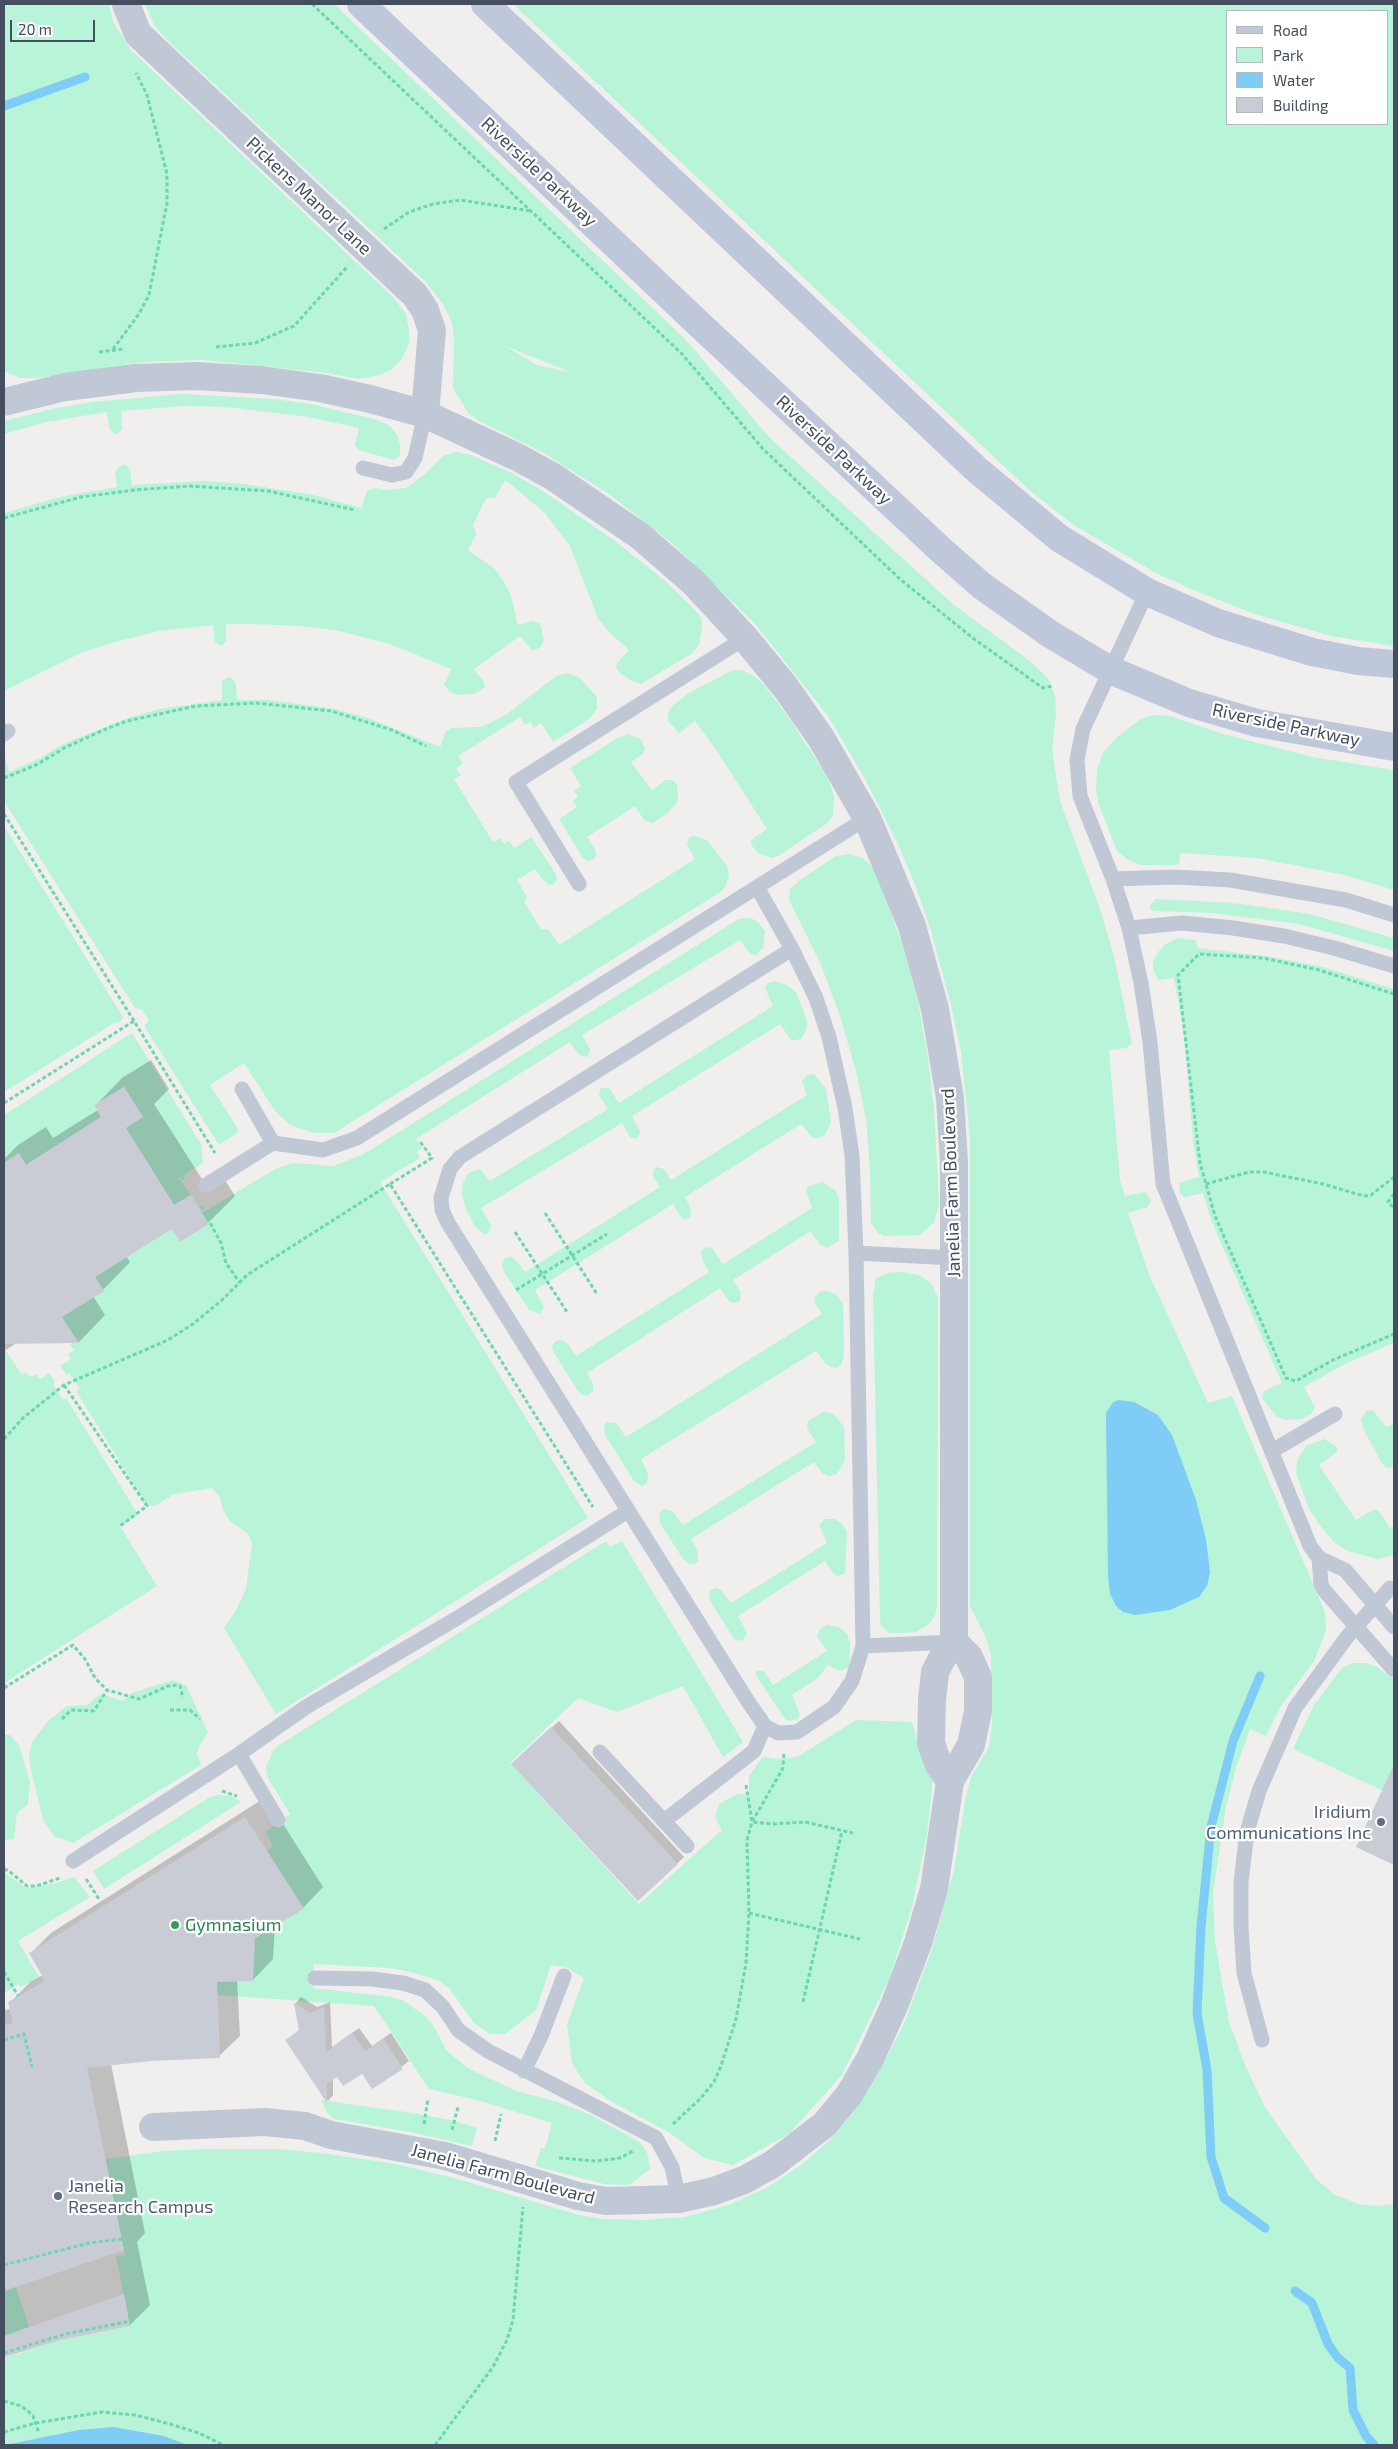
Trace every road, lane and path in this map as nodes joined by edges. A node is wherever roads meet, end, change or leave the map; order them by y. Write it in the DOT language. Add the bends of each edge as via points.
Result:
graph roads {
  1 [pos="126,4"];
  2 [pos="312,4"];
  3 [pos="361,4"];
  4 [pos="485,4"];
  5 [pos="134,68"];
  6 [pos="531,212"];
  7 [pos="365,248"];
  8 [pos="211,347"];
  9 [pos="129,348"];
  10 [pos="112,349"];
  11 [pos="91,353"];
  12 [pos="4,402"];
  13 [pos="425,414"];
  14 [pos="363,468"];
  15 [pos="355,510"];
  16 [pos="4,518"];
  17 [pos="1147,592"];
  18 [pos="745,638"];
  19 [pos="1394,664"];
  20 [pos="1110,670"];
  21 [pos="1053,686"];
  22 [pos="426,746"];
  23 [pos="1394,747"];
  24 [pos="4,778"];
  25 [pos="4,814"];
  26 [pos="867,818"];
  27 [pos="1113,879"];
  28 [pos="579,884"];
  29 [pos="757,887"];
  30 [pos="1394,915"];
  31 [pos="1130,928"];
  32 [pos="792,949"];
  33 [pos="1394,966"];
  34 [pos="1394,994"];
  35 [pos="134,1021"];
  36 [pos="242,1088"];
  37 [pos="4,1103"];
  38 [pos="419,1140"];
  39 [pos="273,1142"];
  40 [pos="215,1153"];
  41 [pos="1394,1177"];
  42 [pos="390,1184"];
  43 [pos="1206,1184"];
  44 [pos="206,1185"];
  45 [pos="1394,1194"];
  46 [pos="1394,1208"];
  47 [pos="545,1213"];
  48 [pos="515,1232"];
  49 [pos="607,1234"];
  50 [pos="856,1254"];
  51 [pos="572,1256"];
  52 [pos="954,1258"];
  53 [pos="542,1274"];
  54 [pos="597,1294"];
  55 [pos="498,1302"];
  56 [pos="567,1312"];
  57 [pos="474,1316"];
  58 [pos="1394,1334"];
  59 [pos="64,1385"];
  60 [pos="1335,1414"];
  61 [pos="4,1439"];
  62 [pos="1272,1451"];
  63 [pos="628,1511"];
  64 [pos="120,1526"];
  65 [pos="605,1526"];
  66 [pos="1319,1558"];
  67 [pos="1393,1585"];
  68 [pos="1375,1604"];
  69 [pos="1356,1627"];
  70 [pos="1394,1627"];
  71 [pos="954,1642"];
  72 [pos="863,1646"];
  73 [pos="1394,1670"];
  74 [pos="4,1688"];
  75 [pos="108,1690"];
  76 [pos="182,1698"];
  77 [pos="170,1710"];
  78 [pos="62,1719"];
  79 [pos="200,1719"];
  80 [pos="765,1726"];
  81 [pos="754,1751"];
  82 [pos="600,1752"];
  83 [pos="239,1754"];
  84 [pos="950,1782"];
  85 [pos="278,1820"];
  86 [pos="664,1820"];
  87 [pos="842,1830"];
  88 [pos="853,1833"];
  89 [pos="687,1846"];
  90 [pos="73,1861"];
  91 [pos="82,1874"];
  92 [pos="99,1900"];
  93 [pos="749,1913"];
  94 [pos="820,1930"];
  95 [pos="860,1939"];
  96 [pos="4,1972"];
  97 [pos="564,1976"];
  98 [pos="315,1978"];
  99 [pos="18,1996"];
  100 [pos="803,2002"];
  101 [pos="4,2040"];
  102 [pos="1262,2040"];
  103 [pos="32,2067"];
  104 [pos="524,2071"];
  105 [pos="428,2098"];
  106 [pos="458,2107"];
  107 [pos="501,2114"];
  108 [pos="424,2124"];
  109 [pos="153,2126"];
  110 [pos="452,2130"];
  111 [pos="494,2142"];
  112 [pos="679,2199"];
  113 [pos="122,2239"];
  114 [pos="4,2265"];
  115 [pos="136,2320"];
  116 [pos="4,2353"];
  117 [pos="4,2400"];
  118 [pos="36,2423"];
  119 [pos="4,2432"];
  120 [pos="39,2433"];
  121 [pos="223,2445"];
  1 -- 7 [label="street, Pickens Manor Lane" via="138,34"];
  2 -- 6 [label="path"];
  3 -- 20 [label="main road, Riverside Parkway" via="941,550 982,586 1050,634"];
  4 -- 17 [label="main road" via="976,469 1059,538"];
  5 -- 10 [label="path" via="147,96 167,174 168,202 149,295"];
  6 -- 7 [label="path" via="460,200 433,204 409,212 384,229"];
  6 -- 21 [label="path" via="682,354 763,449 901,580 1043,688"];
  7 -- 8 [label="path" via="294,326 255,343"];
  7 -- 13 [label="street, Pickens Manor Lane" via="415,295 425,310 432,330"];
  9 -- 10 [label="path"];
  10 -- 11 [label="path"];
  12 -- 13 [label="street, Janelia Farm Boulevard" via="65,386 136,378 196,376 320,388"];
  13 -- 14 [label="lane" via="415,458 406,472 392,475"];
  13 -- 18 [label="street, Janelia Farm Boulevard" via="517,457 640,536 694,583"];
  15 -- 16 [label="path" via="268,491 189,486 81,497"];
  17 -- 19 [label="main road" via="1218,623 1312,652"];
  17 -- 20 [label="lane"];
  18 -- 26 [label="street, Janelia Farm Boulevard" via="821,738"];
  18 -- 28 [label="lane" via="516,782"];
  20 -- 23 [label="main road, Riverside Parkway" via="1189,703 1257,723"];
  20 -- 27 [label="lane" via="1083,730 1077,760 1080,796"];
  22 -- 24 [label="path" via="392,730 331,711 256,703 196,706 106,729"];
  25 -- 35 [label="path"];
  26 -- 29 [label="lane"];
  26 -- 52 [label="street, Janelia Farm Boulevard" via="912,926 936,1010 950,1098"];
  27 -- 30 [label="lane" via="1175,877 1230,880 1346,900"];
  27 -- 31 [label="lane"];
  29 -- 32 [label="lane"];
  29 -- 39 [label="lane" via="357,1138 323,1150"];
  31 -- 33 [label="lane" via="1182,923 1233,928 1284,936"];
  31 -- 62 [label="lane" via="1150,1042 1163,1184"];
  32 -- 50 [label="lane" via="816,998 829,1036 845,1108 852,1155"];
  32 -- 55 [label="lane" via="460,1157 450,1169 441,1198 442,1210"];
  34 -- 43 [label="path" via="1318,970 1263,958 1199,954 1178,975 1200,1163"];
  35 -- 37 [label="path"];
  35 -- 40 [label="path"];
  36 -- 39 [label="lane"];
  38 -- 42 [label="path" via="432,1158"];
  39 -- 44 [label="lane"];
  41 -- 43 [label="path" via="1371,1195 1364,1196 1264,1172 1249,1172"];
  42 -- 57 [label="path"];
  42 -- 59 [label="path" via="248,1275 200,1318 168,1340"];
  43 -- 58 [label="path" via="1215,1216 1286,1378 1296,1381 1333,1360"];
  45 -- 46 [label="path" via="1388,1202"];
  47 -- 51 [label="path"];
  48 -- 53 [label="path"];
  49 -- 51 [label="path"];
  50 -- 52 [label="lane"];
  50 -- 72 [label="lane"];
  51 -- 53 [label="path"];
  51 -- 54 [label="path"];
  52 -- 71 [label="street, Janelia Farm Boulevard"];
  53 -- 55 [label="path"];
  53 -- 56 [label="path"];
  55 -- 57 [label="path"];
  55 -- 63 [label="lane"];
  57 -- 65 [label="path"];
  59 -- 61 [label="path" via="23,1418"];
  59 -- 64 [label="path" via="147,1506"];
  60 -- 62 [label="lane"];
  62 -- 66 [label="lane" via="1305,1536"];
  63 -- 65 [label="lane"];
  63 -- 80 [label="lane"];
  65 -- 83 [label="lane" via="306,1707"];
  66 -- 68 [label="lane" via="1341,1566"];
  66 -- 69 [label="lane" via="1321,1584"];
  67 -- 68 [label="lane"];
  68 -- 69 [label="lane"];
  68 -- 70 [label="lane"];
  69 -- 73 [label="lane"];
  69 -- 102 [label="lane" via="1295,1708 1259,1791 1247,1832 1241,1882 1244,1973"];
  71 -- 72 [label="lane"];
  71 -- 84 [label="street" via="935,1672 931,1723 931,1743"];
  71 -- 84 [label="street, Janelia Farm Boulevard" via="969,1656 978,1677 978,1711 971,1744"];
  72 -- 80 [label="lane" via="852,1681 834,1708 796,1732 778,1734"];
  74 -- 75 [label="path" via="73,1645 95,1678"];
  75 -- 76 [label="path" via="139,1699 178,1685"];
  75 -- 78 [label="path" via="94,1711 71,1710"];
  77 -- 79 [label="path" via="190,1710"];
  80 -- 81 [label="lane"];
  81 -- 86 [label="lane"];
  81 -- 87 [label="path" via="746,1775 752,1822 805,1822"];
  82 -- 86 [label="lane"];
  83 -- 85 [label="lane"];
  83 -- 90 [label="lane"];
  84 -- 112 [label="street, Janelia Farm Boulevard" via="934,1889 918,1943 870,2059 849,2095 825,2124 773,2164 744,2180"];
  86 -- 89 [label="lane"];
  87 -- 88 [label="path"];
  87 -- 94 [label="path"];
  91 -- 92 [label="path"];
  93 -- 94 [label="path"];
  94 -- 95 [label="path"];
  94 -- 100 [label="path"];
  96 -- 99 [label="path"];
  97 -- 104 [label="lane"];
  98 -- 104 [label="lane" via="388,1981 425,1990 443,2007 458,2030"];
  101 -- 103 [label="path" via="24,2034"];
  104 -- 112 [label="lane" via="656,2138 672,2167"];
  105 -- 108 [label="path"];
  106 -- 110 [label="path"];
  107 -- 111 [label="path"];
  109 -- 112 [label="street, Janelia Farm Boulevard" via="265,2122 305,2126 331,2135 445,2156 578,2196 606,2201"];
  113 -- 114 [label="path" via="89,2243"];
  115 -- 116 [label="path" via="65,2334"];
  117 -- 118 [label="path" via="21,2406"];
  118 -- 119 [label="path"];
  118 -- 120 [label="path"];
  118 -- 121 [label="path" via="102,2412 135,2415 200,2433"];
}
